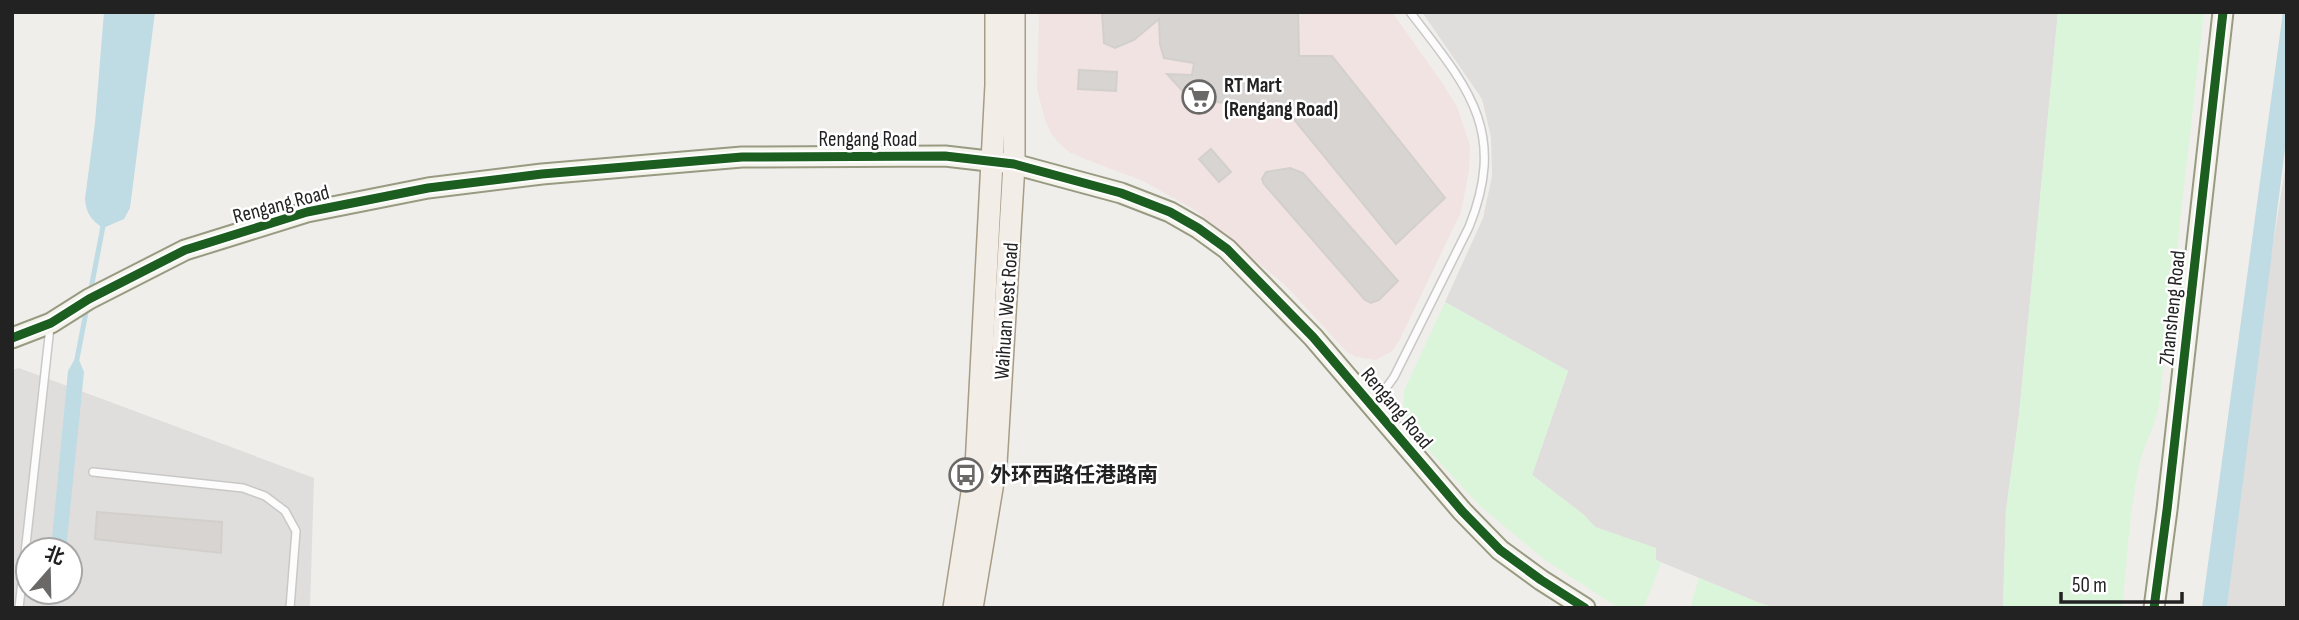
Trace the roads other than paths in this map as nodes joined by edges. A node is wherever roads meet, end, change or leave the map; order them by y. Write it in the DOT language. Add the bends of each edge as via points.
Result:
graph roads {
  1 [pos="996,12"];
  2 [pos="1014,12"];
  3 [pos="1410,12"];
  4 [pos="2223,12"];
  5 [pos="992,160"];
  6 [pos="1014,164"];
  7 [pos="51,323"];
  8 [pos="12,338"];
  9 [pos="1373,407"];
  10 [pos="93,472"];
  11 [pos="19,608"];
  12 [pos="290,608"];
  13 [pos="954,608"];
  14 [pos="972,608"];
  15 [pos="1585,608"];
  16 [pos="2154,608"];
  1 -- 5 [label="main road, Waihuan West Road"];
  2 -- 6 [label="main road, Waihuan West Road"];
  3 -- 9 [label="lane" via="1450,64 1477,110 1485,163 1483,185 1469,227 1394,377"];
  4 -- 16 [label="street, Zhansheng Road"];
  5 -- 6 [label="street, Rengang Road"];
  5 -- 7 [label="street, Rengang Road" via="742,157 428,188 307,212 184,250"];
  5 -- 13 [label="main road, Waihuan West Road" via="976,467"];
  6 -- 9 [label="street, Rengang Road" via="1121,193 1198,228 1227,249"];
  6 -- 14 [label="main road, Waihuan West Road" via="996,464"];
  7 -- 8 [label="street, Rengang Road"];
  7 -- 11 [label="lane"];
  9 -- 15 [label="street, Rengang Road" via="1500,550"];
  10 -- 12 [label="lane" via="243,488 265,496 285,511 296,531"];
}
